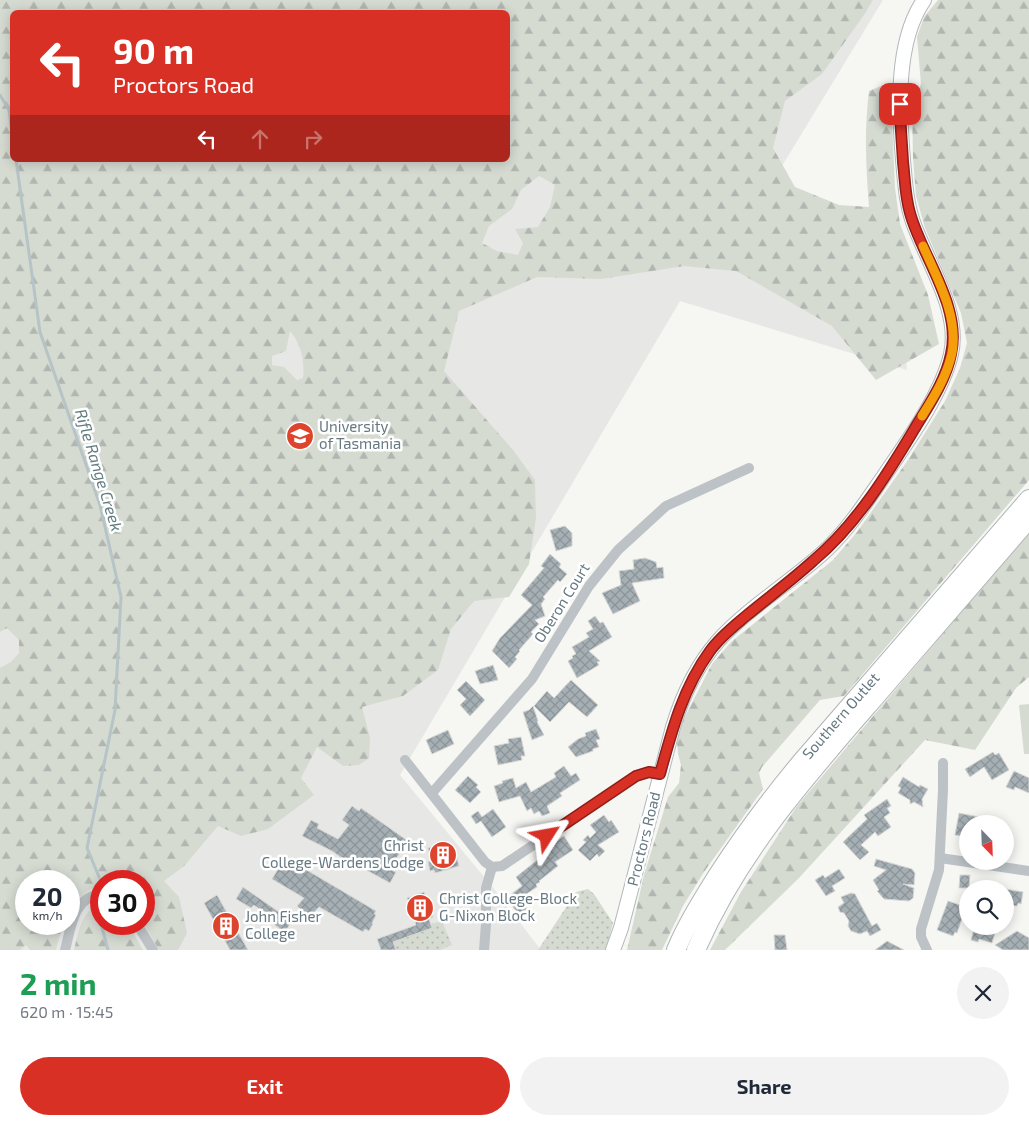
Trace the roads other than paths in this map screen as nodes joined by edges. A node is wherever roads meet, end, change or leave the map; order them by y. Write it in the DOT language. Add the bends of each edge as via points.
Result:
graph roads {
  1 [pos="924,0"];
  2 [pos="749,468"];
  3 [pos="1029,499"];
  4 [pos="1029,519"];
  5 [pos="405,760"];
  6 [pos="943,763"];
  7 [pos="660,774"];
  8 [pos="432,793"];
  9 [pos="940,858"];
  10 [pos="492,867"];
  11 [pos="1029,872"];
  12 [pos="90,896"];
  13 [pos="144,935"];
  14 [pos="65,950"];
  15 [pos="153,950"];
  16 [pos="484,950"];
  17 [pos="613,950"];
  18 [pos="676,950"];
  19 [pos="696,950"];
  20 [pos="927,950"];
  1 -- 7 [label="street, Proctors Road" via="911,23 905,46 900,119 910,213 943,293 952,325 949,363 911,435 844,531 813,562 728,631 710,651 682,700"];
  2 -- 8 [label="street, Oberon Court" via="666,506 618,550 589,586 532,679"];
  3 -- 18 [label="highway, Southern Outlet" via="769,801 700,903"];
  4 -- 19 [label="highway, Southern Outlet" via="779,810 734,877"];
  5 -- 8 [label="street"];
  6 -- 9 [label="street"];
  7 -- 10 [label="street" via="649,772 636,776 502,866"];
  7 -- 17 [label="street, Proctors Road"];
  8 -- 10 [label="street"];
  9 -- 11 [label="street"];
  9 -- 20 [label="street" via="937,880 921,929"];
  10 -- 16 [label="street" via="486,888"];
  12 -- 14 [label="street" via="75,912"];
  13 -- 15 [label="street"];
}
